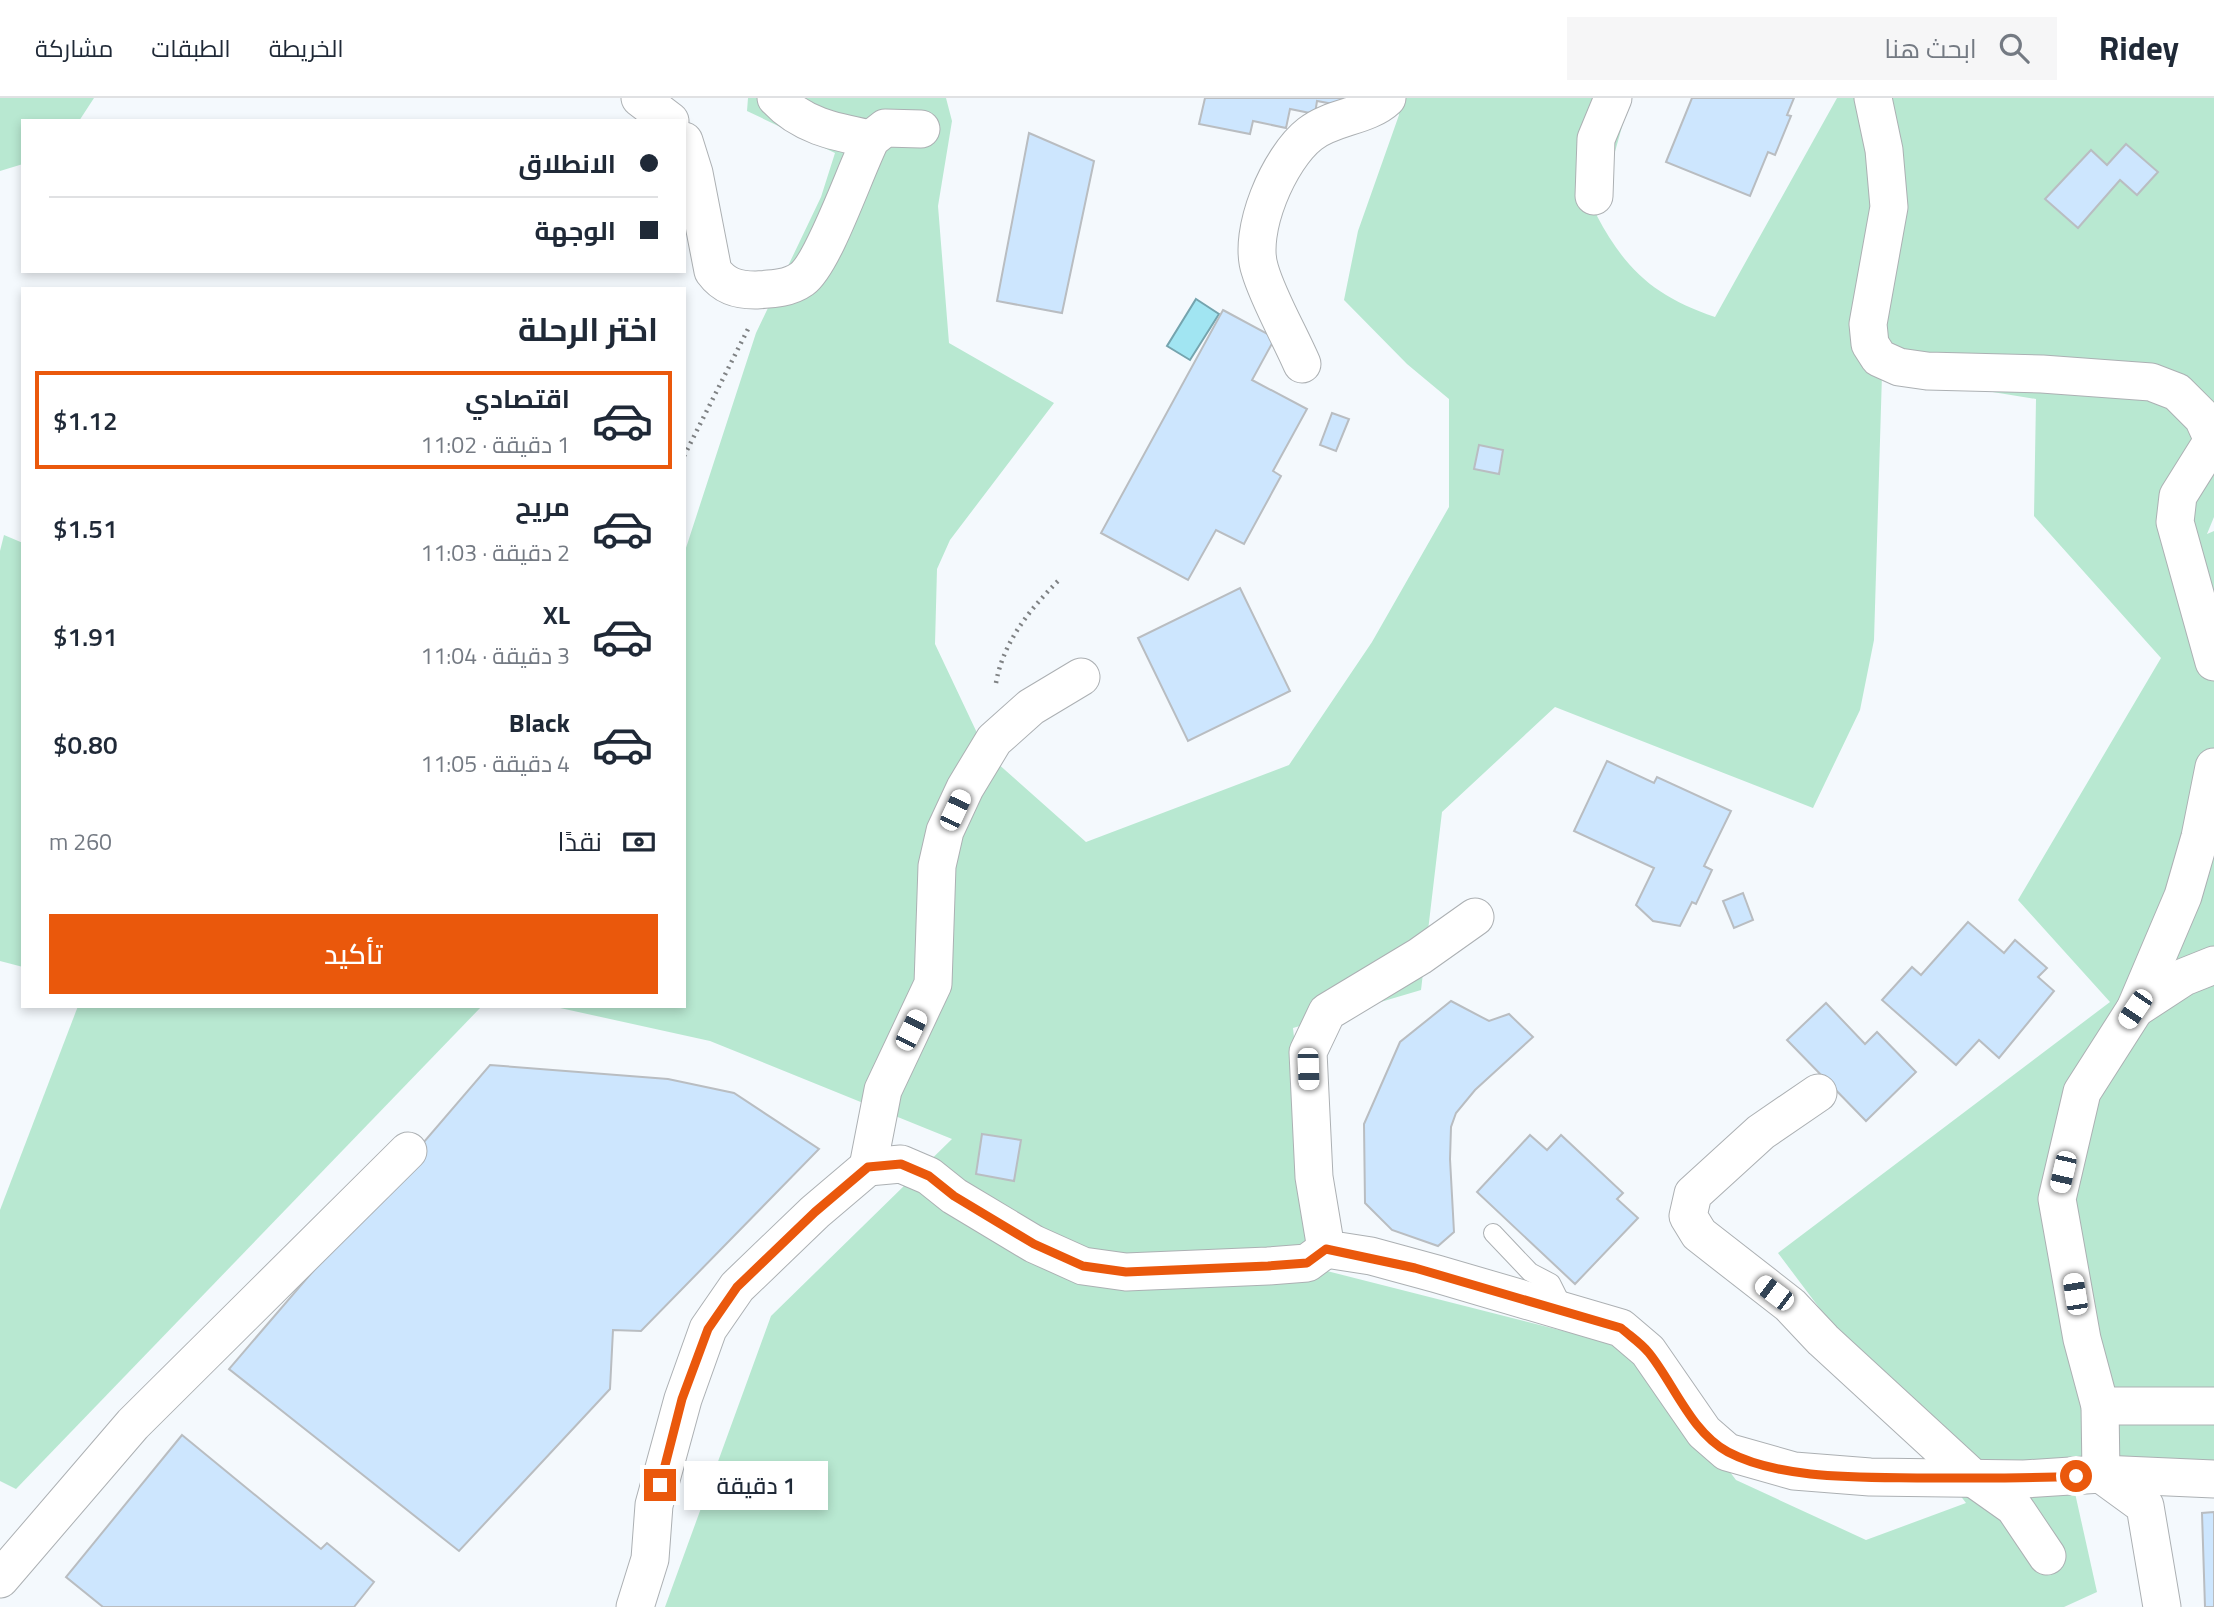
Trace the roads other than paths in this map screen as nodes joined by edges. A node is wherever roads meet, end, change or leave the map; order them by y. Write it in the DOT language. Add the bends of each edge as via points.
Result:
graph roads {
  1 [pos="640,98"];
  2 [pos="776,98"];
  3 [pos="1387,98"];
  4 [pos="1613,98"];
  5 [pos="1873,98"];
  6 [pos="667,119"];
  7 [pos="920,122"];
  8 [pos="871,139"];
  9 [pos="686,147"];
  10 [pos="1594,197"];
  11 [pos="1302,364"];
  12 [pos="2214,440"];
  13 [pos="2214,662"];
  14 [pos="1081,677"];
  15 [pos="2214,767"];
  16 [pos="1475,917"];
  17 [pos="2214,965"];
  18 [pos="2135,1009"];
  19 [pos="1818,1093"];
  20 [pos="408,1151"];
  21 [pos="868,1167"];
  22 [pos="1493,1233"];
  23 [pos="1326,1249"];
  24 [pos="1565,1312"];
  25 [pos="2100,1406"];
  26 [pos="2214,1406"];
  27 [pos="2101,1474"];
  28 [pos="1973,1478"];
  29 [pos="2214,1479"];
  30 [pos="2047,1556"];
  31 [pos="0,1579"];
  32 [pos="635,1607"];
  33 [pos="2162,1607"];
  1 -- 6 [label="street"];
  2 -- 8 [label="street" via="821,129"];
  3 -- 11 [label="street" via="1311,133 1290,153 1266,203 1259,269"];
  4 -- 10 [label="street" via="1595,139"];
  5 -- 12 [label="street" via="1889,207 1868,324 1870,344 1879,358 1927,372 2151,382 2177,392 2203,418"];
  7 -- 8 [label="street" via="885,128"];
  8 -- 9 [label="street" via="820,255 804,278 786,287 742,290 722,283 713,271"];
  12 -- 13 [label="street" via="2178,496 2175,522"];
  14 -- 21 [label="street" via="1031,707 994,740 945,831 937,866 933,984 883,1090"];
  15 -- 18 [label="street" via="2183,896"];
  16 -- 23 [label="street" via="1326,1012 1308,1052 1314,1177"];
  17 -- 18 [label="street" via="2184,977"];
  18 -- 25 [label="street" via="2082,1092 2057,1199 2082,1339"];
  19 -- 28 [label="street" via="1761,1132 1693,1194 1688,1216 1699,1234 1790,1304"];
  20 -- 31 [label="street" via="133,1424"];
  21 -- 23 [label="street" via="901,1164 929,1176 1034,1244 1083,1266 1126,1272 1268,1266 1307,1263"];
  21 -- 32 [label="street" via="737,1287 708,1329 682,1399 654,1505 650,1559"];
  22 -- 24 [label="lane" via="1530,1272 1551,1283"];
  23 -- 24 [label="street" via="1371,1256"];
  24 -- 28 [label="street" via="1621,1328 1648,1351 1704,1432 1727,1452 1794,1471"];
  25 -- 26 [label="street"];
  25 -- 27 [label="street"];
  27 -- 28 [label="street"];
  27 -- 29 [label="street"];
  27 -- 33 [label="street" via="2145,1506"];
  28 -- 30 [label="street" via="2014,1507"];
}
